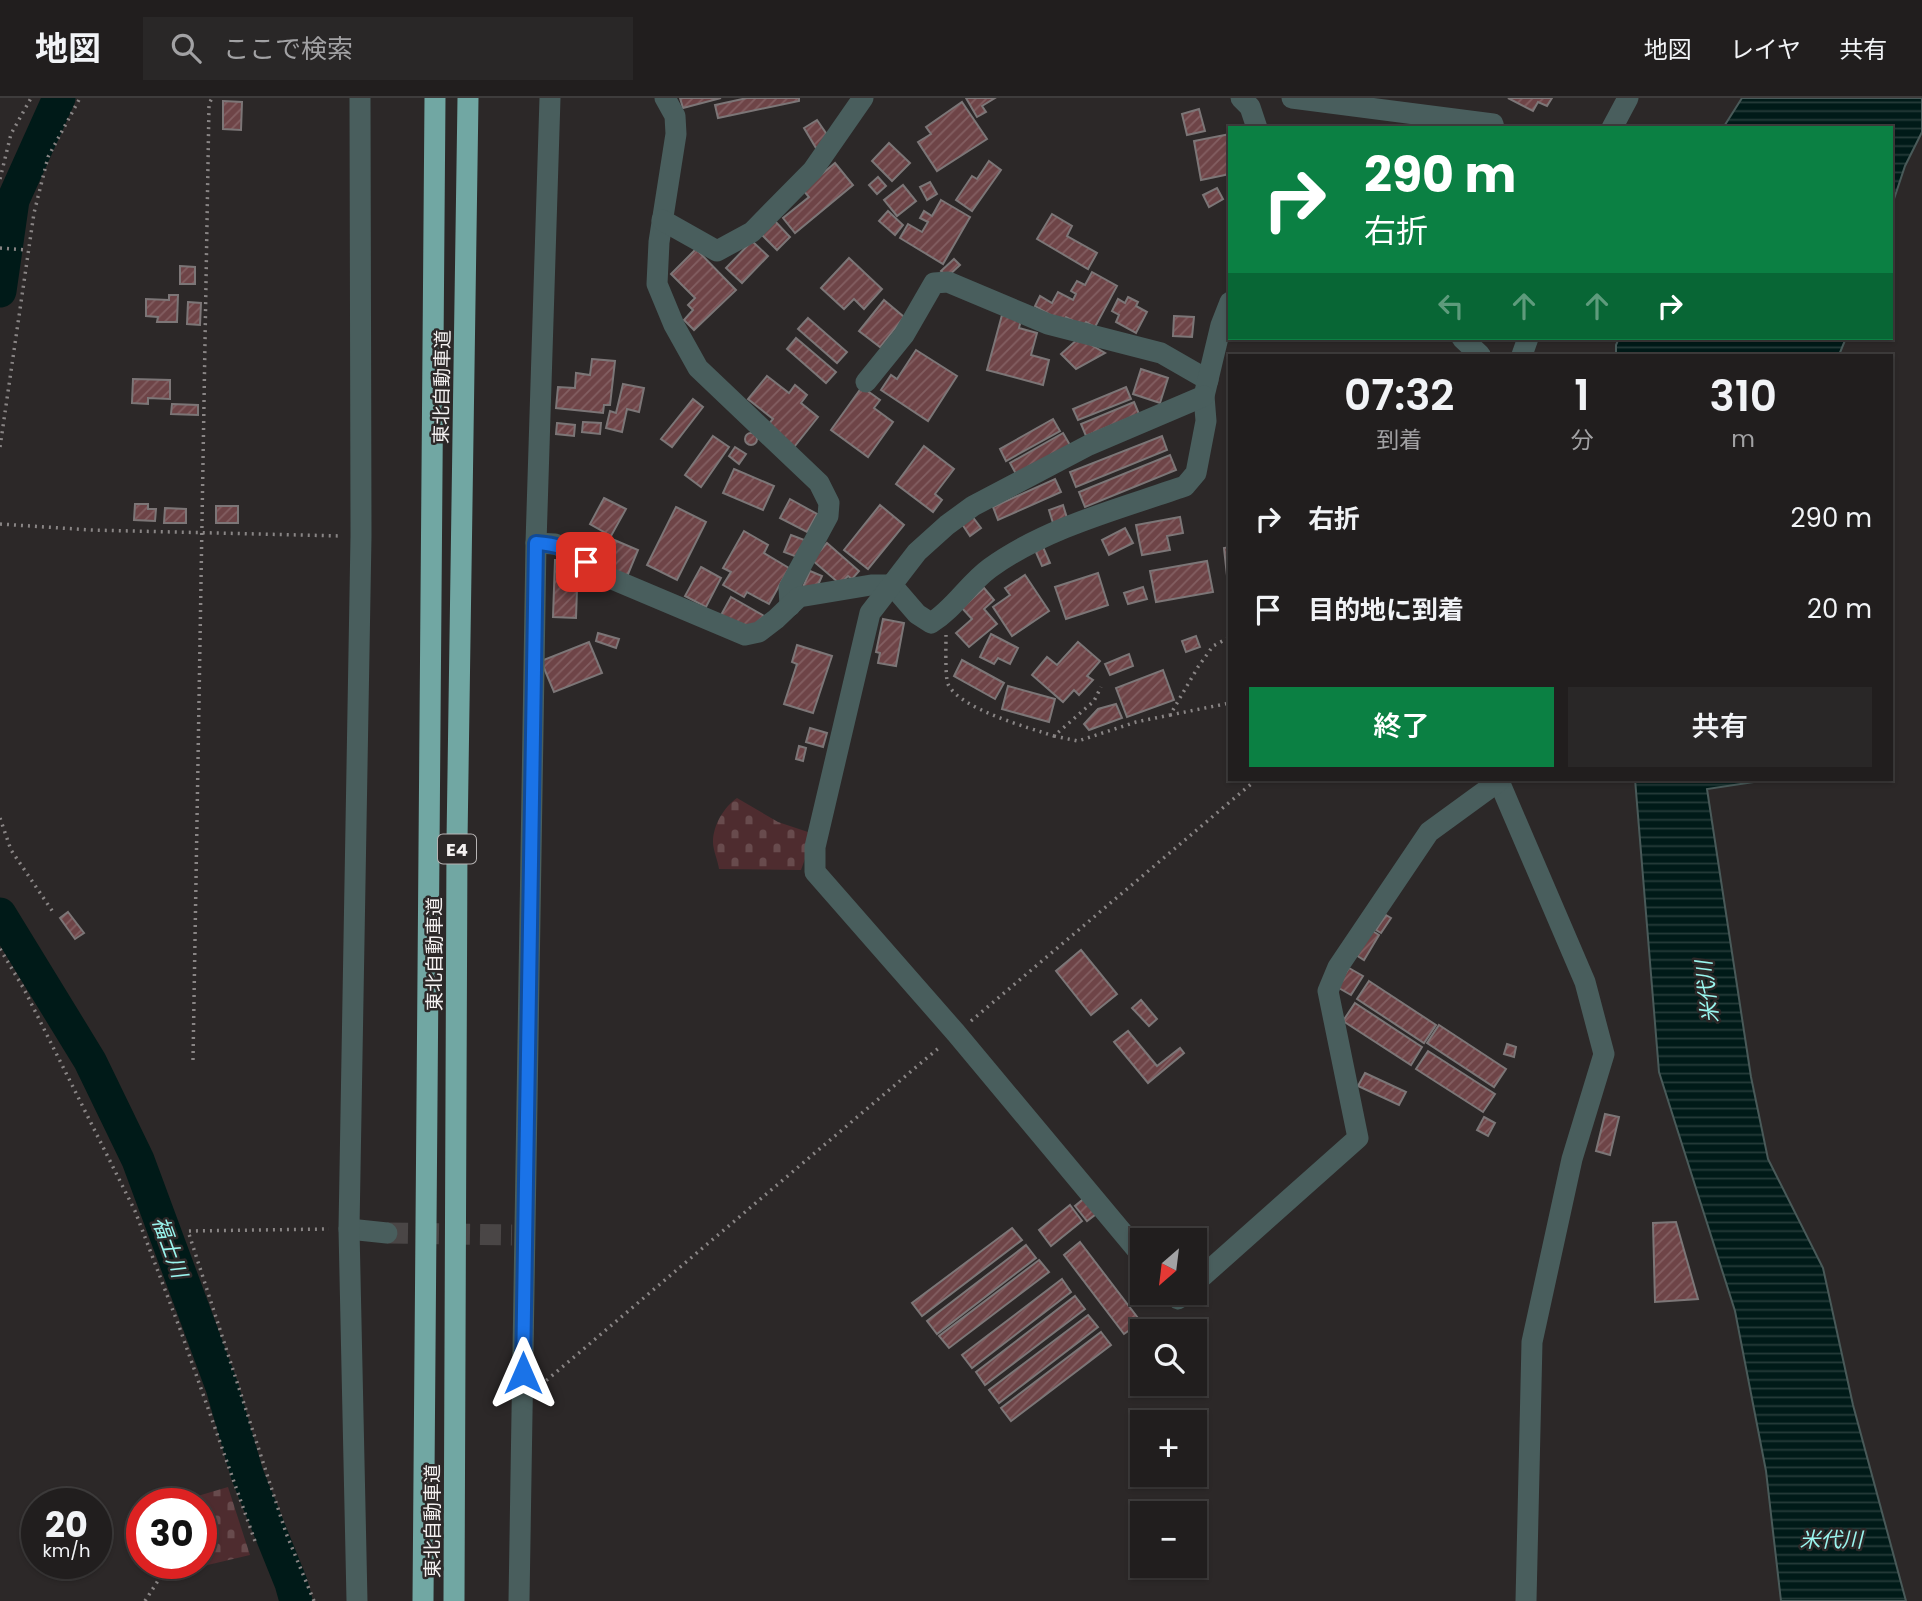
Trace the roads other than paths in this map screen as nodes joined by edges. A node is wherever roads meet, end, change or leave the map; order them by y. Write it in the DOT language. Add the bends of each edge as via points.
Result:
graph roads {
  1 [pos="360,98"];
  2 [pos="435,98"];
  3 [pos="468,98"];
  4 [pos="550,98"];
  5 [pos="665,98"];
  6 [pos="863,98"];
  7 [pos="1241,98"];
  8 [pos="1292,98"];
  9 [pos="1628,98"];
  10 [pos="1256,126"];
  11 [pos="1494,126"];
  12 [pos="1613,126"];
  13 [pos="662,220"];
  14 [pos="1228,307"];
  15 [pos="1464,340"];
  16 [pos="1479,354"];
  17 [pos="866,382"];
  18 [pos="1206,388"];
  19 [pos="536,543"];
  20 [pos="892,585"];
  21 [pos="790,606"];
  22 [pos="1497,781"];
  23 [pos="1498,781"];
  24 [pos="349,1229"];
  25 [pos="387,1233"];
  26 [pos="1130,1241"];
  27 [pos="1208,1272"];
  28 [pos="357,1601"];
  29 [pos="423,1601"];
  30 [pos="454,1601"];
  31 [pos="519,1601"];
  32 [pos="1526,1601"];
  1 -- 24 [label="street" via="361,537"];
  2 -- 29 [label="highway, 東北自動車道 / E4"];
  3 -- 30 [label="highway, 東北自動車道 / E4" via="457,841"];
  4 -- 19 [label="street"];
  5 -- 13 [label="street" via="675,116 676,134"];
  6 -- 13 [label="street" via="813,170 752,232 717,251"];
  7 -- 10 [label="street" via="1250,107"];
  8 -- 11 [label="street"];
  9 -- 12 [label="street"];
  13 -- 21 [label="street" via="657,284 698,368 820,483 829,503 828,516 789,588"];
  14 -- 18 [label="street"];
  15 -- 16 [label="street"];
  17 -- 18 [label="street" via="904,335 934,283 948,282 1048,324 1161,353"];
  18 -- 20 [label="street" via="973,506 917,552"];
  18 -- 20 [label="street" via="1206,421 1196,473 1185,486 1043,538 989,569 931,624"];
  19 -- 21 [label="street" via="573,551 598,573 745,635 759,632"];
  19 -- 31 [label="street" via="518,1235 523,1400"];
  20 -- 21 [label="street" via="799,597"];
  20 -- 26 [label="street" via="870,613 815,846 815,872 957,1033"];
  22 -- 27 [label="street" via="1429,832 1338,967 1328,991 1359,1138"];
  23 -- 32 [label="street" via="1585,982 1604,1054 1572,1159 1532,1342"];
  24 -- 25 [label="street"];
  24 -- 28 [label="street"];
}
